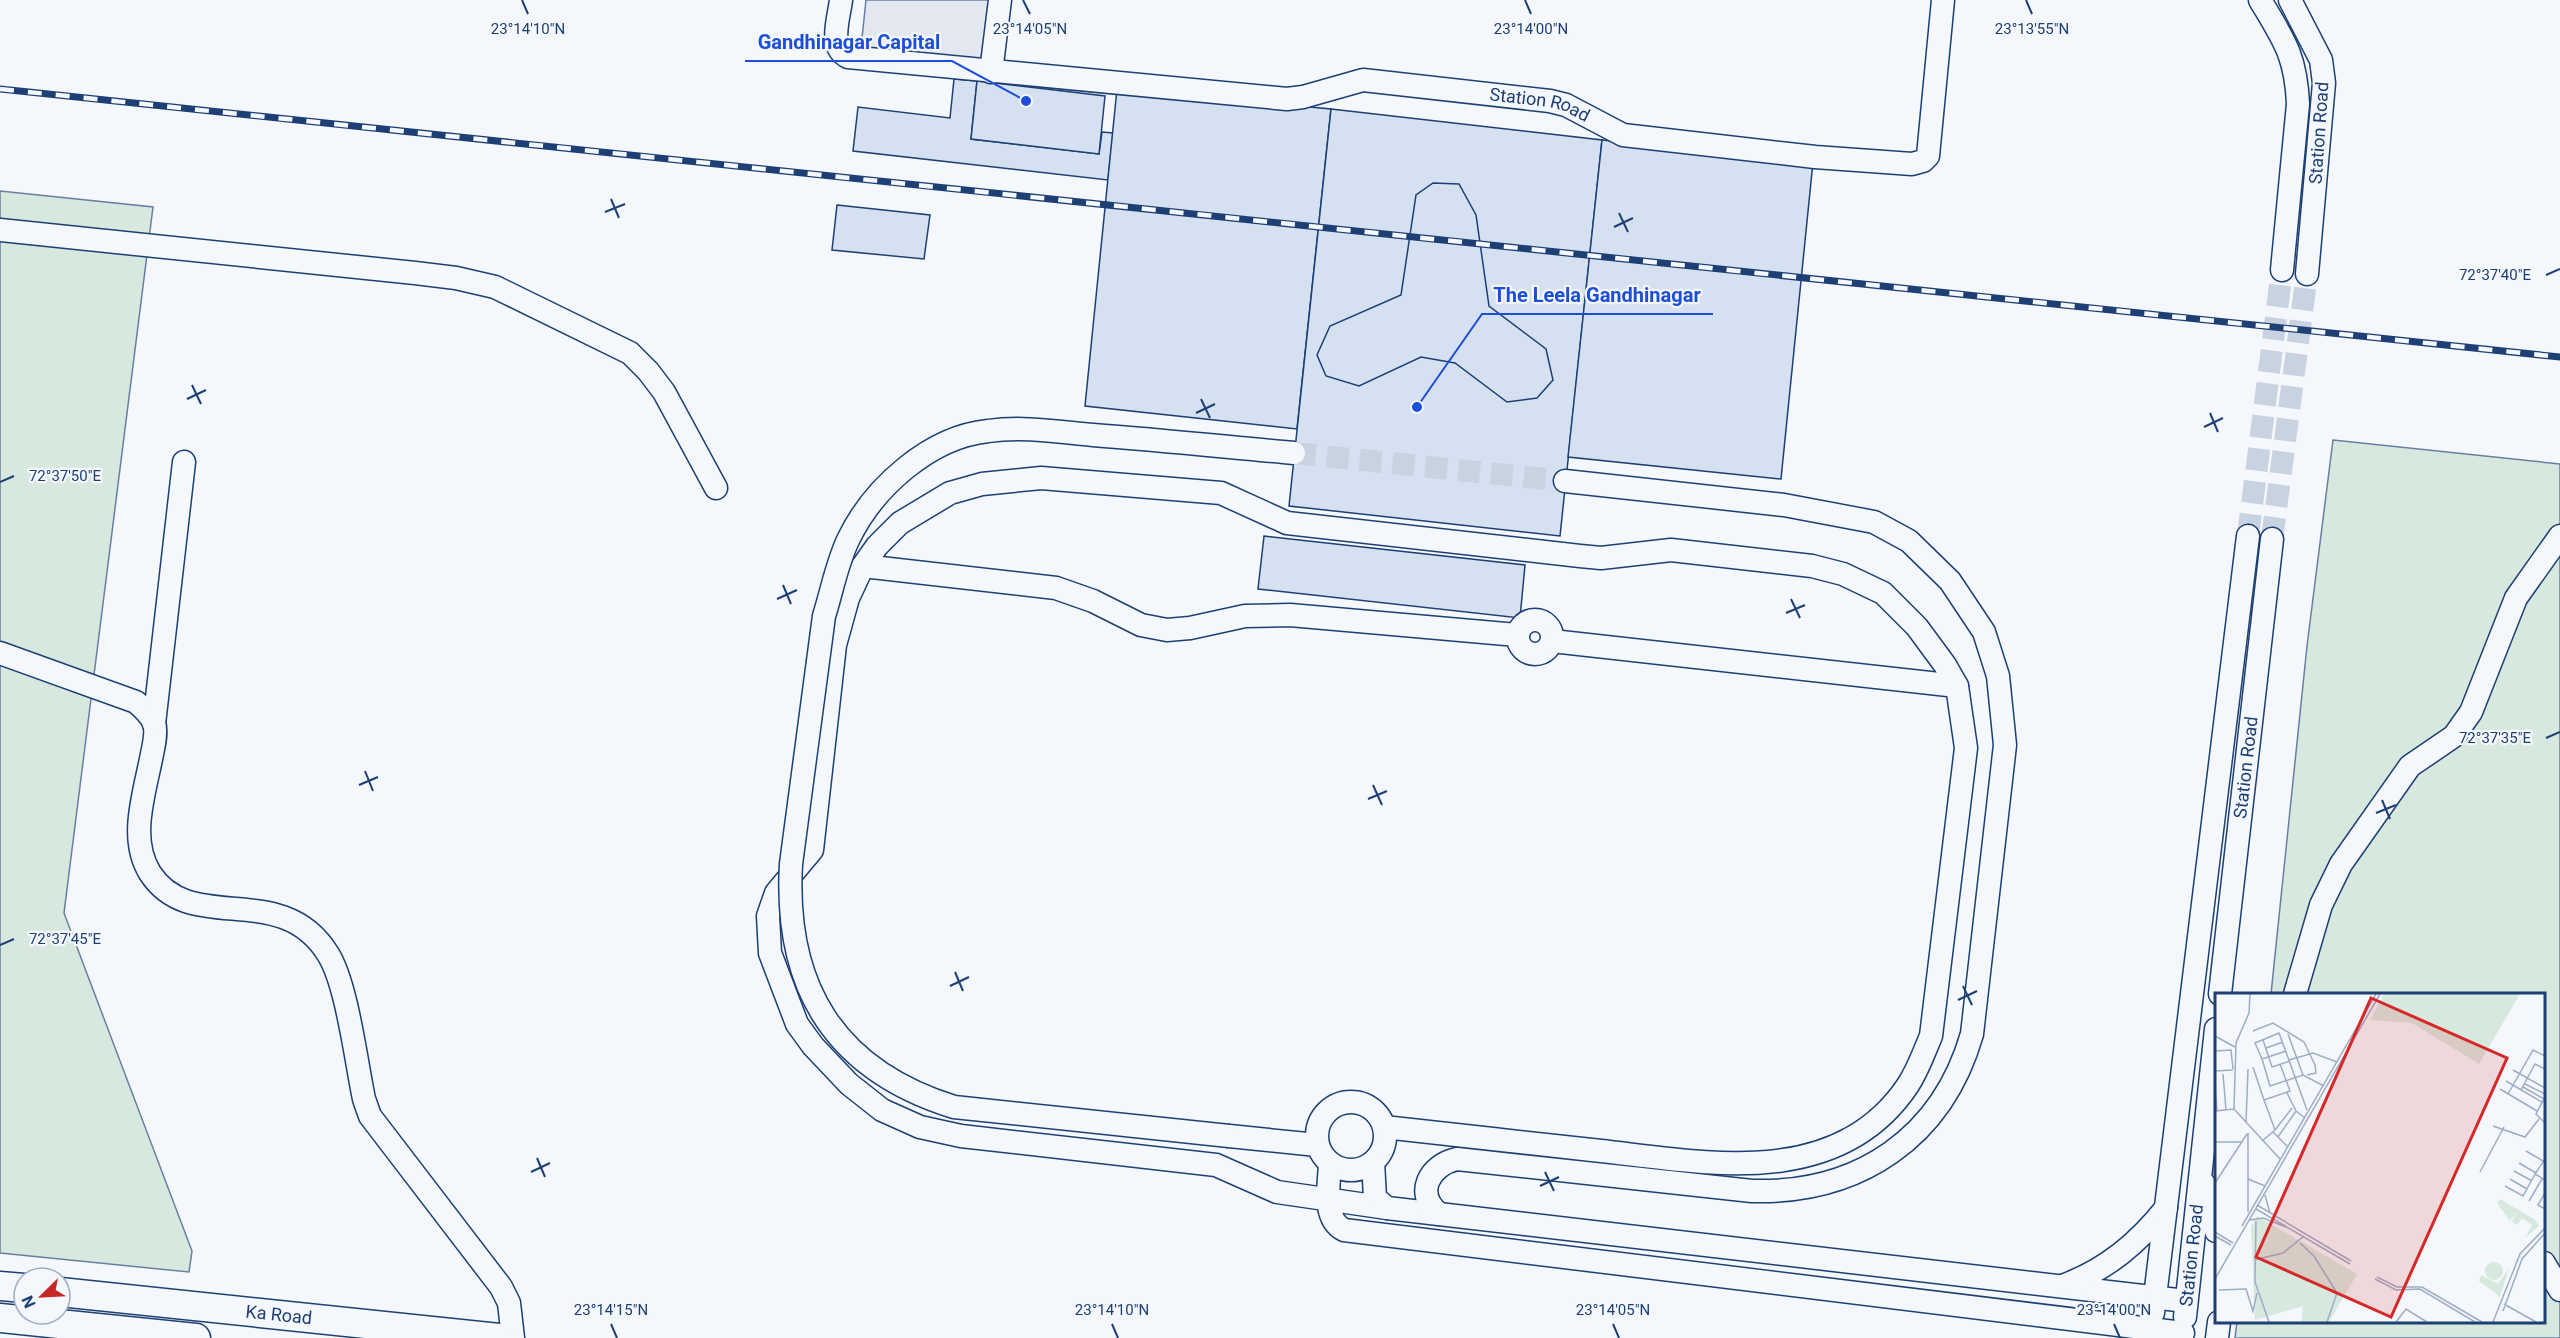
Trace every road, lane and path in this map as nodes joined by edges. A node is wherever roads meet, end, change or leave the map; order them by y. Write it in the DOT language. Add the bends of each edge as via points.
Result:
graph roads {
  1 [pos="841,0"];
  2 [pos="1000,0"];
  3 [pos="1943,0"];
  4 [pos="2260,0"];
  5 [pos="2290,0"];
  6 [pos="991,72"];
  7 [pos="0,230"];
  8 [pos="2283,270"];
  9 [pos="2307,274"];
  10 [pos="1294,453"];
  11 [pos="184,462"];
  12 [pos="1565,481"];
  13 [pos="716,488"];
  14 [pos="2248,536"];
  15 [pos="2560,536"];
  16 [pos="2272,539"];
  17 [pos="863,566"];
  18 [pos="0,653"];
  19 [pos="1957,686"];
  20 [pos="154,724"];
  21 [pos="2220,993"];
  22 [pos="2295,993"];
  23 [pos="2215,1046"];
  24 [pos="1384,1127"];
  25 [pos="1317,1145"];
  26 [pos="1373,1162"];
  27 [pos="1330,1164"];
  28 [pos="2200,1171"];
  29 [pos="1329,1201"];
  30 [pos="1387,1208"];
  31 [pos="2166,1208"];
  32 [pos="1439,1214"];
  33 [pos="2215,1224"];
  34 [pos="2545,1265"];
  35 [pos="2061,1287"];
  36 [pos="2560,1290"];
  37 [pos="72,1293"];
  38 [pos="2155,1298"];
  39 [pos="2186,1301"];
  40 [pos="0,1318"];
  41 [pos="2061,1318"];
  42 [pos="2220,1323"];
  43 [pos="2151,1333"];
  44 [pos="2183,1335"];
  45 [pos="196,1338"];
  46 [pos="498,1338"];
  47 [pos="513,1338"];
  48 [pos="2077,1338"];
  49 [pos="2217,1338"];
  1 -- 6 [label="street, Station Road" via="836,42 848,57"];
  2 -- 6 [label="street"];
  3 -- 6 [label="street, Station Road" via="1928,156 1918,164 1815,157 1623,135 1550,100 1363,80 1287,99"];
  4 -- 8 [label="street" via="2295,63 2297,85"];
  5 -- 9 [label="street, Station Road" via="2321,60 2324,83"];
  7 -- 13 [label="street" via="415,273 495,287 630,353 664,392"];
  10 -- 25 [label="street, bridge" via="988,430 957,438 921,457 886,485 850,536 824,616 789,900 798,961 832,1029 896,1084 927,1099 954,1107"];
  11 -- 20 [label="street"];
  12 -- 32 [label="street" via="1784,505 1874,522 1909,541 1950,581 1984,632 1998,676 2006,745 1972,1034 1953,1082 1934,1113 1910,1139 1875,1164 1824,1184 1796,1190 1752,1191 1448,1161 1428,1177 1425,1185 1427,1198"];
  14 -- 31 [label="street"];
  15 -- 22 [label="street" via="2516,598 2471,712 2454,736 2410,766 2341,864 2321,905"];
  16 -- 21 [label="street, Station Road"];
  17 -- 19 [label="street" via="1056,588 1141,625 1167,630 1245,616 1290,615 1517,635 1522,625 1537,620 1547,625 1552,641"];
  17 -- 19 [label="street" via="900,522 950,494 982,484 1041,478 1221,493 1287,523 1601,558 1671,550 1812,566 1843,574 1883,593 1917,627"];
  17 -- 29 [label="street" via="848,598 835,645 812,850 776,893 768,916 770,953 797,1024 813,1046 849,1084 882,1110 920,1127 962,1136 1216,1165 1277,1192"];
  18 -- 20 [label="street" via="136,702"];
  19 -- 24 [label="street" via="1966,748 1930,1036 1907,1086 1864,1130 1804,1157 1741,1165"];
  20 -- 47 [label="street" via="137,837 147,868 167,892 187,903 264,910 298,923 316,937 338,977 363,1099 370,1116 501,1287 509,1304"];
  23 -- 28 [label="street, Station Road"];
  24 -- 25 [label="street" via="1366,1105 1344,1102 1325,1112 1319,1122"];
  24 -- 26 [label="street" via="1384,1143"];
  25 -- 27 [label="street"];
  26 -- 27 [label="street" via="1352,1170"];
  26 -- 30 [label="street" via="1375,1198"];
  27 -- 29 [label="street"];
  28 -- 33 [label="street"];
  28 -- 39 [label="street, Station Road"];
  29 -- 30 [label="street"];
  29 -- 41 [label="street" via="1330,1215 1336,1226 1344,1230"];
  30 -- 32 [label="street"];
  31 -- 35 [label="street" via="2114,1261 2093,1275"];
  31 -- 38 [label="street"];
  32 -- 35 [label="street"];
  34 -- 36 [label="street"];
  35 -- 38 [label="street"];
  37 -- 46 [label="main road, Ka Road"];
  38 -- 39 [label="street"];
  38 -- 43 [label="street"];
  39 -- 44 [label="street, Station Road"];
  40 -- 45 [label="main road"];
  41 -- 43 [label="street"];
  41 -- 48 [label="street"];
  42 -- 49 [label="street"];
  43 -- 44 [label="street"];
}
